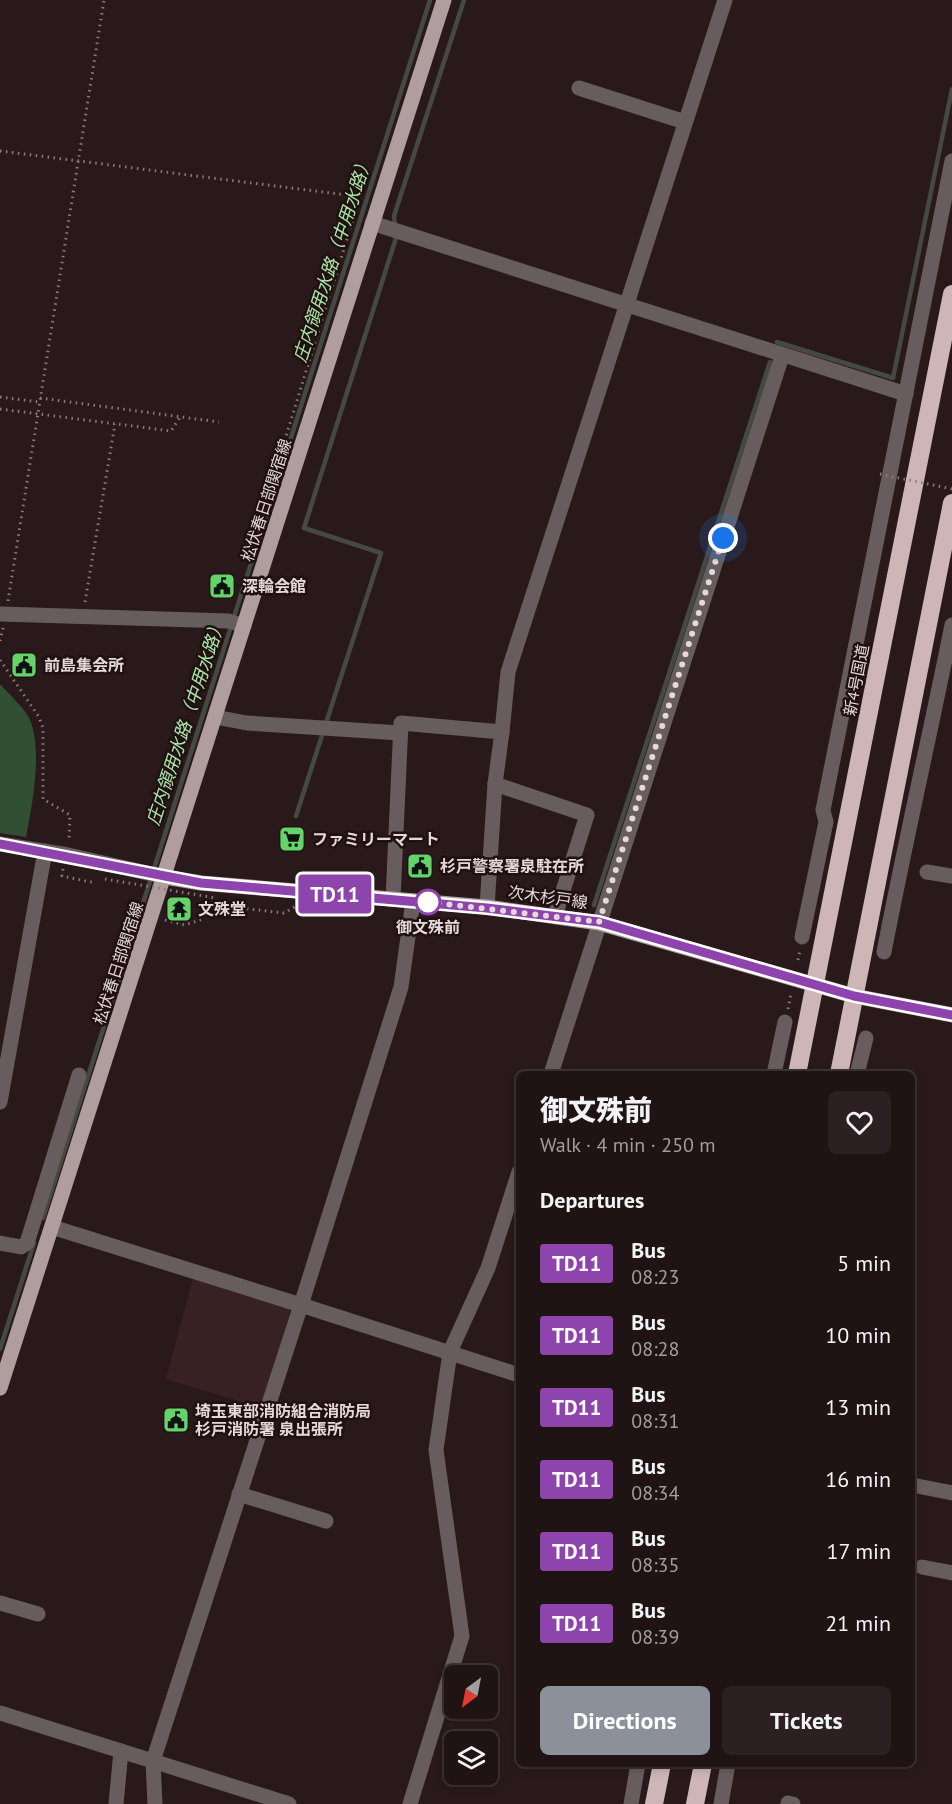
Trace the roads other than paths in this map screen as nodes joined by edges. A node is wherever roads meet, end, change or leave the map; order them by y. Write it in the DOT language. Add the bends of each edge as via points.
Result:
graph roads {
  1 [pos="444,0"];
  2 [pos="725,0"];
  3 [pos="579,88"];
  4 [pos="686,122"];
  5 [pos="952,161"];
  6 [pos="372,223"];
  7 [pos="952,294"];
  8 [pos="626,305"];
  9 [pos="782,356"];
  10 [pos="906,394"];
  11 [pos="952,502"];
  12 [pos="3,615"];
  13 [pos="952,625"];
  14 [pos="244,626"];
  15 [pos="215,717"];
  16 [pos="502,732"];
  17 [pos="400,733"];
  18 [pos="495,784"];
  19 [pos="888,826"];
  20 [pos="907,830"];
  21 [pos="0,844"];
  22 [pos="45,851"];
  23 [pos="820,860"];
  24 [pos="839,864"];
  25 [pos="927,872"];
  26 [pos="165,876"];
  27 [pos="952,876"];
  28 [pos="393,899"];
  29 [pos="413,901"];
  30 [pos="487,908"];
  31 [pos="555,916"];
  32 [pos="599,922"];
  33 [pos="802,937"];
  34 [pos="884,952"];
  35 [pos="814,985"];
  36 [pos="854,996"];
  37 [pos="952,1015"];
  38 [pos="785,1022"];
  39 [pos="866,1038"];
  40 [pos="552,1071"];
  41 [pos="775,1071"];
  42 [pos="798,1071"];
  43 [pos="839,1071"];
  44 [pos="858,1071"];
  45 [pos="80,1075"];
  46 [pos="0,1102"];
  47 [pos="516,1181"];
  48 [pos="42,1197"];
  49 [pos="60,1202"];
  50 [pos="52,1227"];
  51 [pos="0,1242"];
  52 [pos="301,1305"];
  53 [pos="450,1352"];
  54 [pos="516,1374"];
  55 [pos="0,1388"];
  56 [pos="915,1486"];
  57 [pos="952,1493"];
  58 [pos="239,1494"];
  59 [pos="326,1521"];
  60 [pos="922,1567"];
  61 [pos="952,1573"];
  62 [pos="0,1604"];
  63 [pos="38,1614"];
  64 [pos="0,1713"];
  65 [pos="121,1751"];
  66 [pos="153,1761"];
  67 [pos="637,1767"];
  68 [pos="661,1767"];
  69 [pos="702,1767"];
  70 [pos="727,1767"];
  71 [pos="116,1804"];
  72 [pos="155,1804"];
  73 [pos="289,1804"];
  74 [pos="410,1804"];
  75 [pos="631,1804"];
  76 [pos="654,1804"];
  77 [pos="695,1804"];
  78 [pos="721,1804"];
  1 -- 6 [label="main road, 松伏春日部関宿線"];
  2 -- 4 [label="street"];
  3 -- 4 [label="street"];
  4 -- 8 [label="street"];
  5 -- 10 [label="street"];
  6 -- 8 [label="street"];
  6 -- 14 [label="main road, 松伏春日部関宿線"];
  7 -- 24 [label="highway, 新4号国道"];
  8 -- 9 [label="street"];
  8 -- 16 [label="street" via="508,672"];
  9 -- 10 [label="street"];
  9 -- 32 [label="street"];
  10 -- 23 [label="street" via="823,810 826,822"];
  11 -- 19 [label="highway"];
  12 -- 14 [label="street" via="229,621"];
  13 -- 20 [label="street" via="921,782"];
  14 -- 15 [label="main road, 松伏春日部関宿線"];
  15 -- 17 [label="street" via="247,723"];
  15 -- 26 [label="main road, 松伏春日部関宿線"];
  16 -- 17 [label="street" via="400,723"];
  16 -- 18 [label="street"];
  17 -- 28 [label="street"];
  18 -- 30 [label="street"];
  18 -- 31 [label="street" via="587,815"];
  19 -- 20 [label="street"];
  19 -- 36 [label="highway"];
  20 -- 34 [label="street"];
  21 -- 22 [label="street"];
  22 -- 26 [label="street"];
  22 -- 46 [label="street"];
  23 -- 24 [label="street"];
  23 -- 33 [label="street"];
  24 -- 35 [label="highway, 新4号国道"];
  25 -- 27 [label="street"];
  26 -- 28 [label="main road, 次木杉戸線" via="201,883"];
  26 -- 49 [label="main road, 松伏春日部関宿線"];
  28 -- 29 [label="main road, 次木杉戸線"];
  29 -- 30 [label="main road, 次木杉戸線"];
  29 -- 52 [label="street" via="401,987"];
  30 -- 31 [label="main road, 次木杉戸線"];
  31 -- 32 [label="main road, 次木杉戸線"];
  32 -- 35 [label="main road, 次木杉戸線"];
  32 -- 40 [label="street"];
  35 -- 36 [label="main road, 次木杉戸線"];
  35 -- 42 [label="highway, 新4号国道"];
  36 -- 37 [label="main road, 次木杉戸線"];
  36 -- 43 [label="highway"];
  38 -- 41 [label="street"];
  39 -- 44 [label="street"];
  45 -- 48 [label="street"];
  47 -- 53 [label="street" via="488,1268"];
  48 -- 49 [label="street"];
  48 -- 51 [label="street" via="27,1243 21,1247"];
  49 -- 50 [label="main road, 松伏春日部関宿線"];
  50 -- 52 [label="street"];
  50 -- 55 [label="main road, 松伏春日部関宿線"];
  52 -- 53 [label="street"];
  52 -- 58 [label="street"];
  53 -- 54 [label="street"];
  53 -- 74 [label="street" via="436,1450 462,1636"];
  56 -- 57 [label="street"];
  58 -- 59 [label="street"];
  58 -- 66 [label="street"];
  60 -- 61 [label="street"];
  62 -- 63 [label="street"];
  64 -- 65 [label="street"];
  65 -- 66 [label="street"];
  65 -- 71 [label="street"];
  66 -- 72 [label="street"];
  66 -- 73 [label="street"];
  67 -- 75 [label="street"];
  68 -- 76 [label="highway"];
  69 -- 77 [label="highway"];
  70 -- 78 [label="street"];
}
